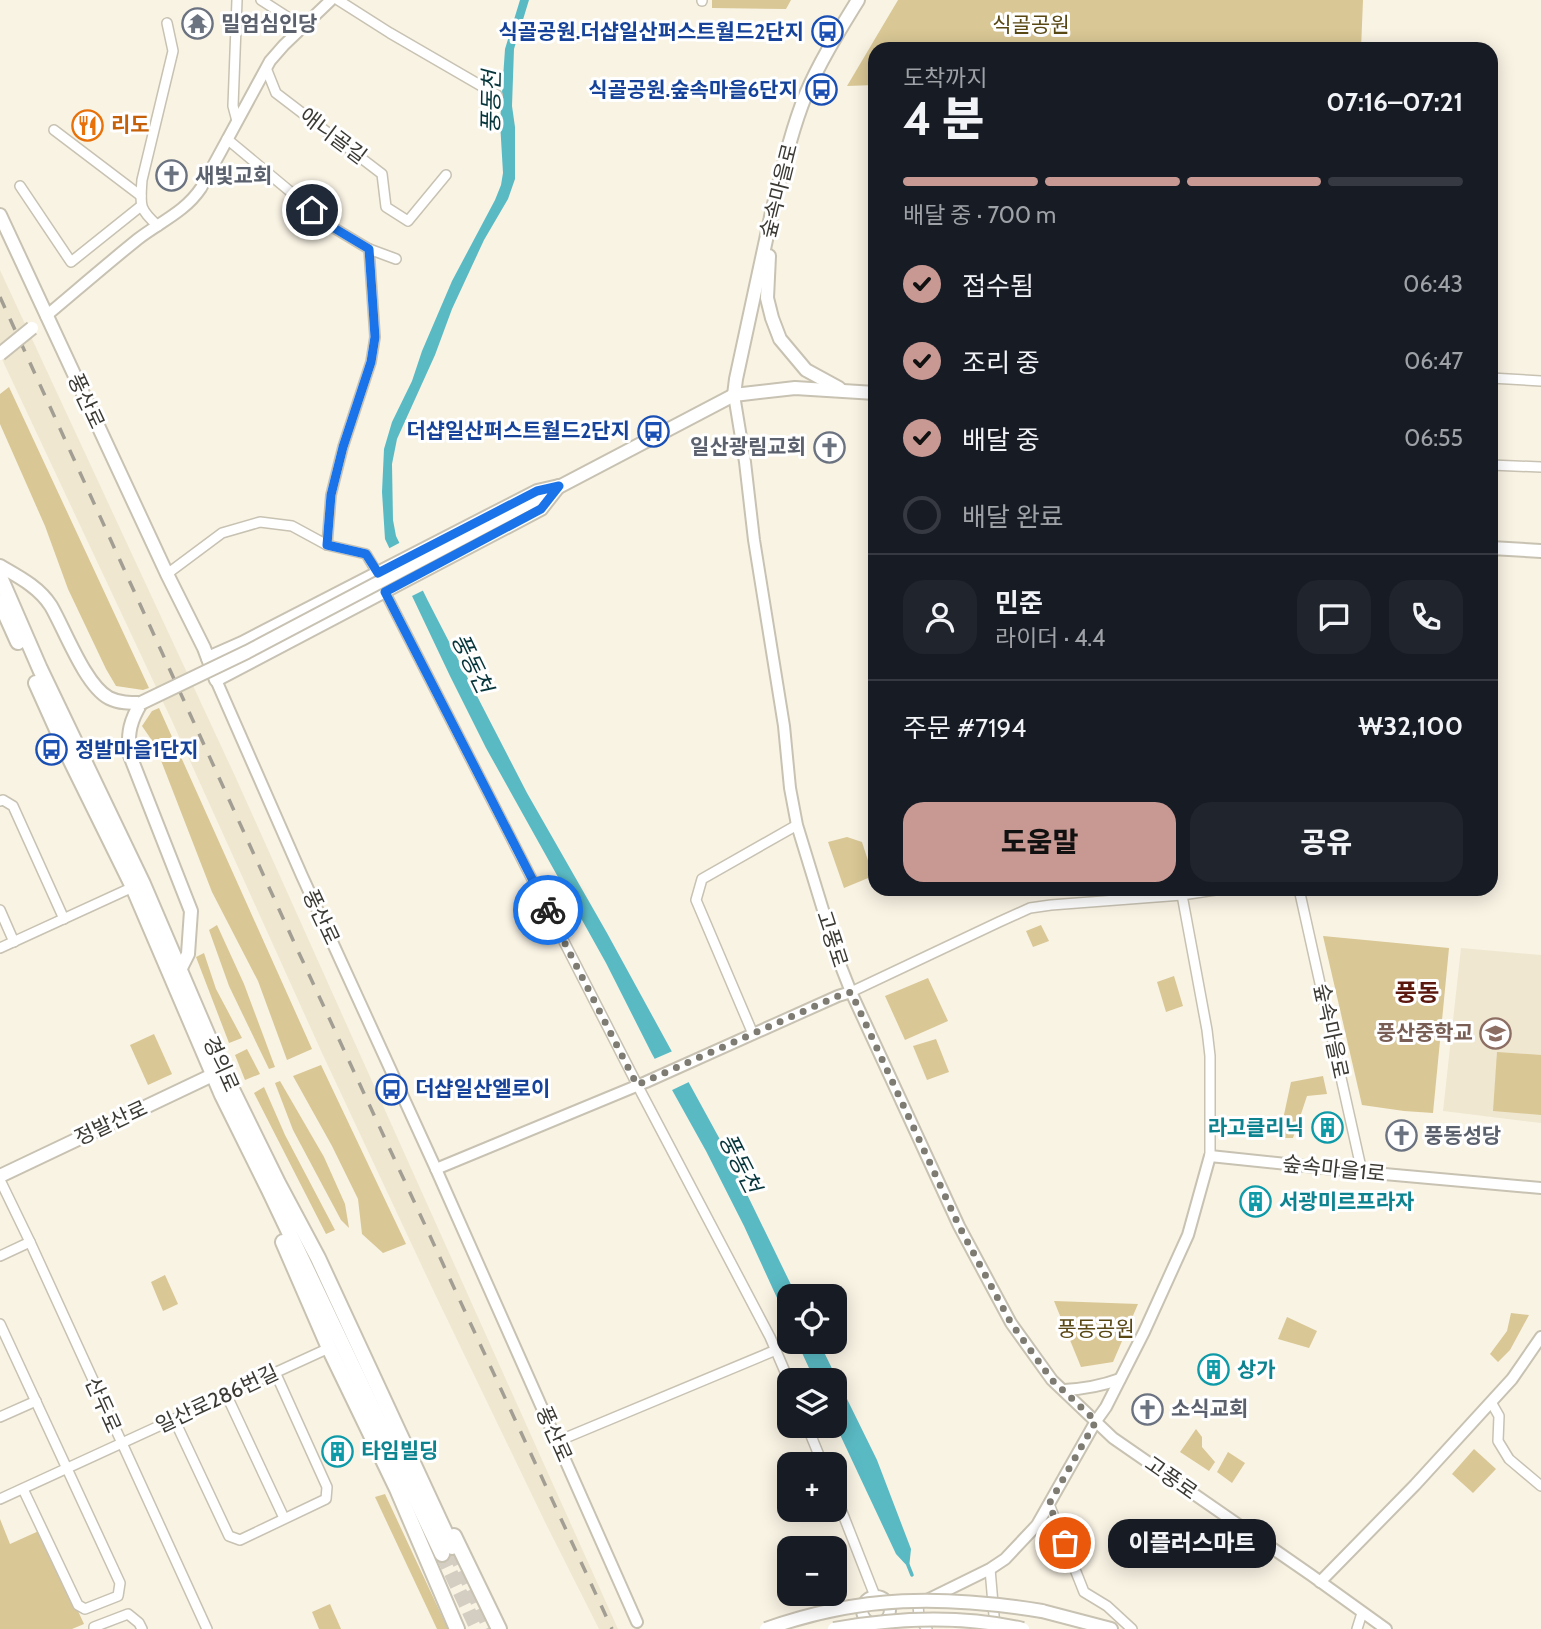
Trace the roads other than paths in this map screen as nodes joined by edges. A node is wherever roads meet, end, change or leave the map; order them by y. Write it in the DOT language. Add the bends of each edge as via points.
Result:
graph roads {
  1 [pos="237,0"];
  2 [pos="261,0"];
  3 [pos="331,0"];
  4 [pos="338,0"];
  5 [pos="858,0"];
  6 [pos="167,23"];
  7 [pos="303,27"];
  8 [pos="265,68"];
  9 [pos="496,95"];
  10 [pos="237,121"];
  11 [pos="54,130"];
  12 [pos="228,139"];
  13 [pos="446,175"];
  14 [pos="20,186"];
  15 [pos="141,201"];
  16 [pos="0,215"];
  17 [pos="770,224"];
  18 [pos="158,226"];
  19 [pos="369,249"];
  20 [pos="396,259"];
  21 [pos="46,316"];
  22 [pos="0,354"];
  23 [pos="1498,379"];
  24 [pos="1541,381"];
  25 [pos="843,390"];
  26 [pos="868,392"];
  27 [pos="734,395"];
  28 [pos="1498,465"];
  29 [pos="1541,467"];
  30 [pos="559,486"];
  31 [pos="327,545"];
  32 [pos="1498,548"];
  33 [pos="1541,551"];
  34 [pos="0,566"];
  35 [pos="381,572"];
  36 [pos="167,574"];
  37 [pos="0,577"];
  38 [pos="390,590"];
  39 [pos="0,602"];
  40 [pos="208,658"];
  41 [pos="216,680"];
  42 [pos="141,703"];
  43 [pos="0,801"];
  44 [pos="797,825"];
  45 [pos="132,887"];
  46 [pos="1169,896"];
  47 [pos="1182,896"];
  48 [pos="1301,896"];
  49 [pos="0,910"];
  50 [pos="64,919"];
  51 [pos="14,942"];
  52 [pos="0,948"];
  53 [pos="180,970"];
  54 [pos="851,992"];
  55 [pos="753,1034"];
  56 [pos="218,1073"];
  57 [pos="637,1085"];
  58 [pos="1210,1156"];
  59 [pos="436,1169"];
  60 [pos="1362,1172"];
  61 [pos="0,1178"];
  62 [pos="273,1187"];
  63 [pos="1541,1188"];
  64 [pos="30,1242"];
  65 [pos="0,1255"];
  66 [pos="0,1324"];
  67 [pos="3,1336"];
  68 [pos="1541,1337"];
  69 [pos="329,1348"];
  70 [pos="776,1350"];
  71 [pos="784,1368"];
  72 [pos="275,1372"];
  73 [pos="1120,1379"];
  74 [pos="1064,1390"];
  75 [pos="226,1394"];
  76 [pos="36,1401"];
  77 [pos="1491,1402"];
  78 [pos="0,1417"];
  79 [pos="174,1419"];
  80 [pos="1096,1421"];
  81 [pos="558,1441"];
  82 [pos="121,1443"];
  83 [pos="67,1469"];
  84 [pos="1541,1486"];
  85 [pos="23,1489"];
  86 [pos="0,1499"];
  87 [pos="1049,1504"];
  88 [pos="284,1518"];
  89 [pos="846,1522"];
  90 [pos="447,1551"];
  91 [pos="990,1569"];
  92 [pos="1320,1582"];
  93 [pos="875,1595"];
  94 [pos="918,1604"];
  95 [pos="889,1605"];
  96 [pos="1362,1613"];
  97 [pos="637,1622"];
  98 [pos="140,1626"];
  99 [pos="875,1626"];
  100 [pos="94,1629"];
  101 [pos="207,1629"];
  102 [pos="457,1629"];
  103 [pos="499,1629"];
  104 [pos="766,1629"];
  105 [pos="834,1629"];
  106 [pos="927,1629"];
  107 [pos="995,1629"];
  108 [pos="1023,1629"];
  109 [pos="1111,1629"];
  110 [pos="1132,1629"];
  111 [pos="1357,1629"];
  112 [pos="1385,1629"];
  1 -- 10 [label="street" via="233,107"];
  2 -- 7 [label="street"];
  3 -- 7 [label="street"];
  4 -- 9 [label="street"];
  5 -- 17 [label="main road, 숲속마을로" via="805,96"];
  6 -- 15 [label="street" via="173,51"];
  7 -- 8 [label="street"];
  8 -- 10 [label="street"];
  8 -- 13 [label="street, 애니골길" via="276,93 382,174 386,207 408,221"];
  10 -- 12 [label="street"];
  11 -- 15 [label="street"];
  12 -- 18 [label="street" via="198,194"];
  12 -- 19 [label="street" via="334,228"];
  14 -- 15 [label="street" via="71,262"];
  15 -- 18 [label="street"];
  16 -- 21 [label="main road, 풍산로"];
  17 -- 25 [label="main road" via="767,299 780,339 806,370"];
  17 -- 27 [label="main road, 숲속마을로"];
  18 -- 21 [label="street"];
  19 -- 20 [label="street"];
  19 -- 31 [label="street" via="375,337 331,495"];
  21 -- 22 [label="main road, bridge"];
  21 -- 36 [label="main road, 풍산로"];
  23 -- 24 [label="street"];
  25 -- 26 [label="main road"];
  25 -- 27 [label="main road" via="795,388"];
  27 -- 30 [label="main road"];
  27 -- 44 [label="street, 고풍로"];
  28 -- 29 [label="street"];
  30 -- 35 [label="main road" via="537,491"];
  30 -- 38 [label="main road" via="541,509"];
  30 -- 42 [label="main road, bridge" via="247,652"];
  31 -- 35 [label="street" via="366,554"];
  31 -- 36 [label="street" via="292,526 260,522 222,533"];
  32 -- 33 [label="main road"];
  34 -- 42 [label="main road" via="33,586 50,605 95,687 110,699"];
  35 -- 40 [label="main road"];
  36 -- 40 [label="main road, 풍산로"];
  37 -- 53 [label="main road, 경의로"];
  38 -- 41 [label="main road"];
  38 -- 57 [label="street"];
  39 -- 45 [label="main road, 경의로"];
  40 -- 41 [label="main road, 풍산로"];
  41 -- 59 [label="street, 풍산로"];
  42 -- 53 [label="main road" via="128,734 129,753 191,911 188,954"];
  43 -- 50 [label="street" via="13,806"];
  44 -- 54 [label="street, 고풍로"];
  44 -- 55 [label="street" via="702,879 696,900"];
  45 -- 50 [label="street"];
  45 -- 56 [label="main road, 경의로"];
  46 -- 54 [label="street" via="1030,908"];
  47 -- 58 [label="street" via="1208,1043"];
  48 -- 60 [label="street, 숲속마을로"];
  49 -- 51 [label="street"];
  50 -- 51 [label="street"];
  51 -- 52 [label="street"];
  53 -- 56 [label="main road, 경의로"];
  54 -- 55 [label="street"];
  54 -- 74 [label="street, 고풍로" via="964,1236 1011,1323"];
  55 -- 57 [label="street"];
  56 -- 61 [label="main road, 정발산로"];
  56 -- 62 [label="main road, 경의로"];
  57 -- 59 [label="street"];
  57 -- 70 [label="street"];
  58 -- 60 [label="street, 숲속마을1로"];
  58 -- 73 [label="street" via="1188,1235"];
  59 -- 81 [label="street, 풍산로"];
  60 -- 63 [label="street, 숲속마을1로"];
  61 -- 64 [label="street, 산두로"];
  62 -- 69 [label="main road" via="274,1221"];
  62 -- 90 [label="main road, 경의로"];
  62 -- 103 [label="main road" via="290,1196 363,1333"];
  64 -- 65 [label="street"];
  64 -- 82 [label="street, 산두로"];
  66 -- 67 [label="street"];
  67 -- 76 [label="street"];
  68 -- 77 [label="street"];
  69 -- 72 [label="street, 일산로286번길"];
  69 -- 102 [label="main road"];
  70 -- 71 [label="street"];
  70 -- 81 [label="street"];
  72 -- 75 [label="street, 일산로286번길"];
  72 -- 88 [label="street" via="327,1487 326,1499"];
  73 -- 74 [label="street"];
  73 -- 80 [label="street"];
  74 -- 80 [label="street, 고풍로"];
  75 -- 79 [label="street, 일산로286번길"];
  75 -- 88 [label="street"];
  76 -- 78 [label="street"];
  76 -- 83 [label="street"];
  77 -- 84 [label="street" via="1499,1416 1497,1441 1509,1459"];
  77 -- 92 [label="street"];
  79 -- 82 [label="street, 일산로286번길"];
  79 -- 88 [label="street" via="229,1536 240,1540"];
  80 -- 87 [label="street"];
  80 -- 92 [label="street, 고풍로" via="1113,1438"];
  81 -- 97 [label="street, 풍산로"];
  82 -- 83 [label="street, 일산로286번길"];
  82 -- 101 [label="street, 산두로"];
  83 -- 85 [label="street, 일산로286번길"];
  83 -- 85 [label="street" via="120,1583 118,1596 85,1609 78,1605"];
  85 -- 86 [label="street, 일산로286번길"];
  87 -- 91 [label="street" via="1037,1525"];
  87 -- 110 [label="street" via="1084,1592"];
  89 -- 93 [label="street"];
  91 -- 94 [label="street"];
  91 -- 107 [label="street"];
  92 -- 96 [label="street, 고풍로"];
  93 -- 95 [label="street"];
  93 -- 99 [label="street" via="866,1599 862,1608 863,1617"];
  94 -- 95 [label="street"];
  94 -- 106 [label="street" via="919,1618"];
  95 -- 99 [label="street" via="887,1618"];
  96 -- 111 [label="street"];
  96 -- 112 [label="street, 고풍로"];
  98 -- 100 [label="street" via="128,1614"];
  104 -- 109 [label="main road, bridge" via="799,1617 904,1600 998,1604"];
  105 -- 108 [label="main road, bridge" via="957,1620"];
}
